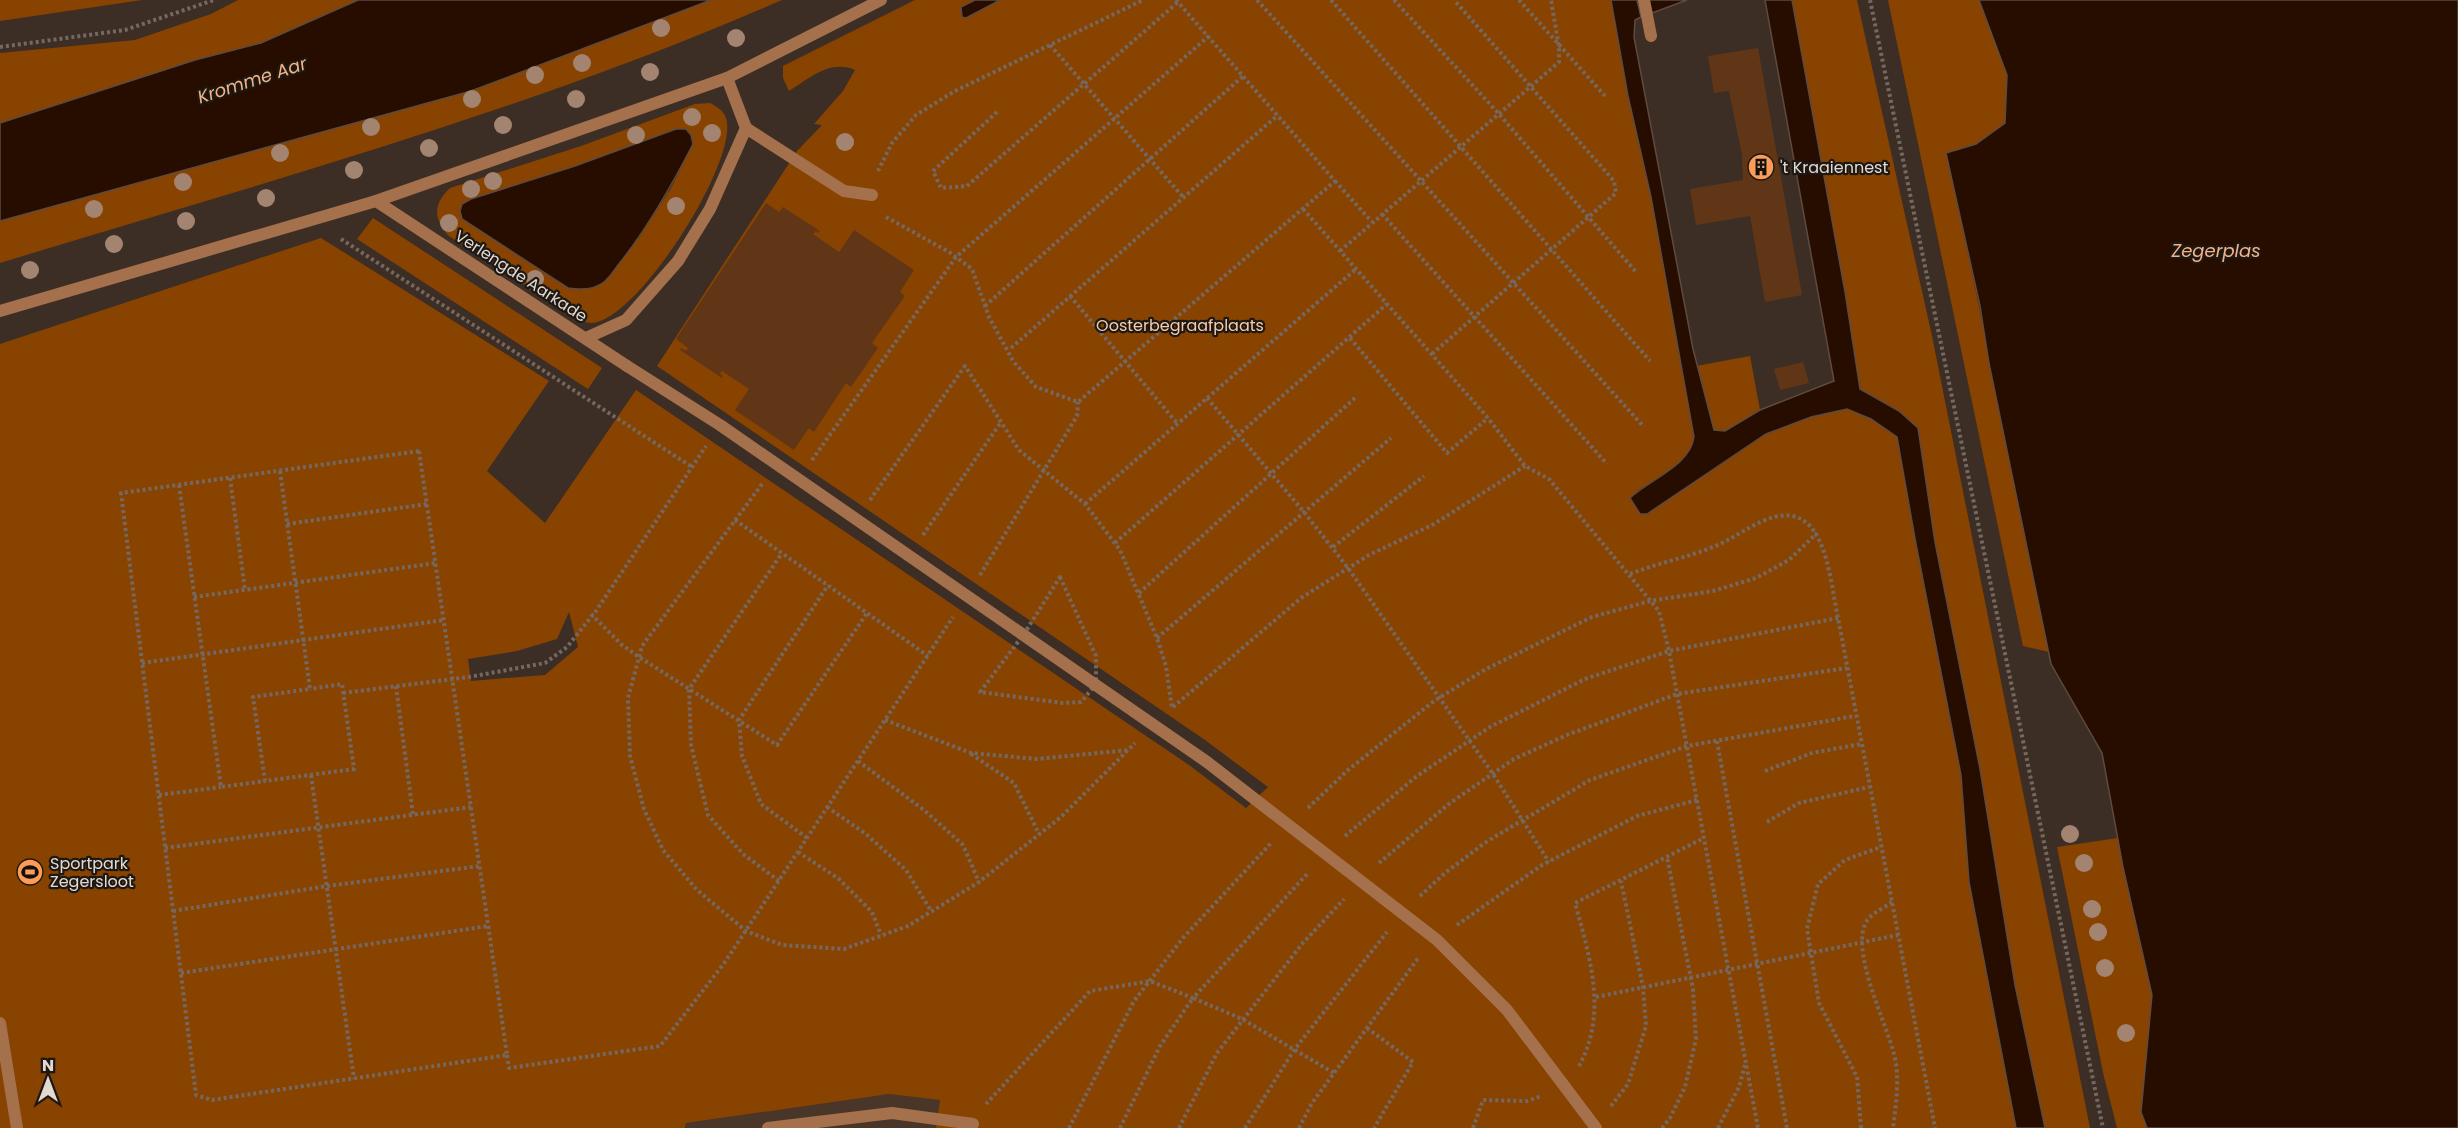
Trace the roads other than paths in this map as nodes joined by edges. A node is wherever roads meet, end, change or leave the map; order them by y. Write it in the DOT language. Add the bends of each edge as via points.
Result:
graph roads {
  1 [pos="881,0"];
  2 [pos="1644,0"];
  3 [pos="1651,36"];
  4 [pos="727,78"];
  5 [pos="746,128"];
  6 [pos="872,195"];
  7 [pos="376,201"];
  8 [pos="0,311"];
  9 [pos="586,338"];
  10 [pos="0,1023"];
  11 [pos="973,1124"];
  12 [pos="1594,1126"];
  13 [pos="16,1128"];
  14 [pos="768,1128"];
  1 -- 4 [label="street"];
  2 -- 3 [label="street"];
  4 -- 5 [label="street"];
  4 -- 7 [label="street"];
  5 -- 6 [label="street" via="844,191"];
  5 -- 9 [label="street, Verlengde Aarkade" via="710,209 678,261 626,320"];
  7 -- 8 [label="street"];
  7 -- 9 [label="street, Verlengde Aarkade"];
  9 -- 12 [label="street" via="857,519 1208,762 1290,825 1437,940 1507,1010"];
  10 -- 13 [label="street"];
  11 -- 14 [label="street" via="892,1113"];
}
